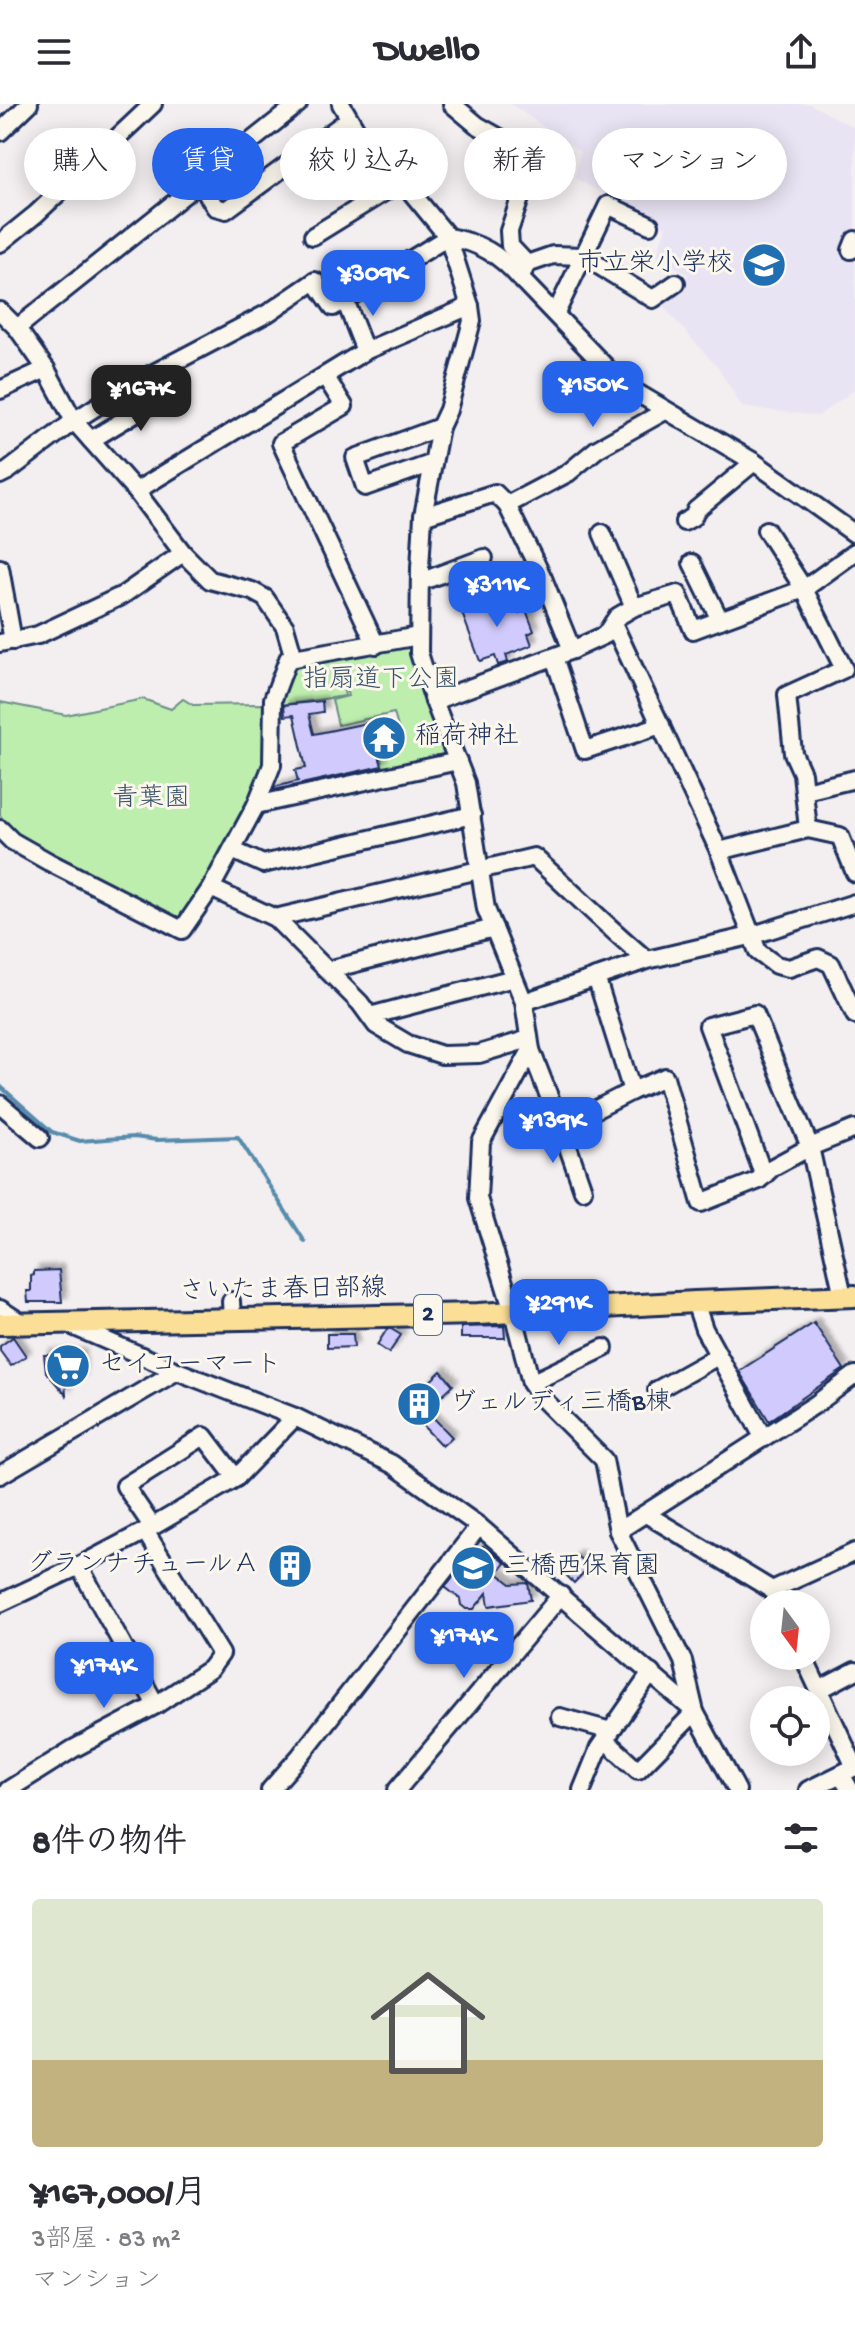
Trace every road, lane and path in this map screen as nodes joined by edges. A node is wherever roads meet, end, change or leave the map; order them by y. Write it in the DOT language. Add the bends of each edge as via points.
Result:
graph roads {
  1 [pos="29,104"];
  2 [pos="153,104"];
  3 [pos="298,104"];
  4 [pos="341,104"];
  5 [pos="452,104"];
  6 [pos="348,120"];
  7 [pos="353,128"];
  8 [pos="264,130"];
  9 [pos="0,132"];
  10 [pos="264,182"];
  11 [pos="175,200"];
  12 [pos="211,200"];
  13 [pos="240,200"];
  14 [pos="371,200"];
  15 [pos="418,200"];
  16 [pos="650,225"];
  17 [pos="313,236"];
  18 [pos="448,237"];
  19 [pos="0,243"];
  20 [pos="583,256"];
  21 [pos="523,271"];
  22 [pos="676,283"];
  23 [pos="345,300"];
  24 [pos="470,306"];
  25 [pos="0,311"];
  26 [pos="556,313"];
  27 [pos="17,328"];
  28 [pos="365,351"];
  29 [pos="46,369"];
  30 [pos="325,376"];
  31 [pos="0,390"];
  32 [pos="170,392"];
  33 [pos="665,411"];
  34 [pos="74,421"];
  35 [pos="440,427"];
  36 [pos="91,440"];
  37 [pos="754,462"];
  38 [pos="433,463"];
  39 [pos="0,475"];
  40 [pos="136,491"];
  41 [pos="507,505"];
  42 [pos="423,516"];
  43 [pos="684,522"];
  44 [pos="766,530"];
  45 [pos="602,533"];
  46 [pos="855,534"];
  47 [pos="855,552"];
  48 [pos="183,553"];
  49 [pos="484,558"];
  50 [pos="692,563"];
  51 [pos="0,568"];
  52 [pos="420,582"];
  53 [pos="804,589"];
  54 [pos="634,607"];
  55 [pos="720,620"];
  56 [pos="613,623"];
  57 [pos="419,636"];
  58 [pos="7,642"];
  59 [pos="376,645"];
  60 [pos="572,650"];
  61 [pos="554,657"];
  62 [pos="294,658"];
  63 [pos="434,701"];
  64 [pos="661,725"];
  65 [pos="458,761"];
  66 [pos="855,779"];
  67 [pos="805,791"];
  68 [pos="256,805"];
  69 [pos="472,815"];
  70 [pos="0,829"];
  71 [pos="808,829"];
  72 [pos="232,850"];
  73 [pos="719,851"];
  74 [pos="478,870"];
  75 [pos="855,873"];
  76 [pos="211,888"];
  77 [pos="855,903"];
  78 [pos="275,918"];
  79 [pos="494,928"];
  80 [pos="750,936"];
  81 [pos="647,960"];
  82 [pos="328,970"];
  83 [pos="596,977"];
  84 [pos="514,978"];
  85 [pos="852,996"];
  86 [pos="524,1002"];
  87 [pos="855,1015"];
  88 [pos="370,1016"];
  89 [pos="530,1044"];
  90 [pos="632,1091"];
  91 [pos="0,1104"];
  92 [pos="561,1127"];
  93 [pos="855,1129"];
  94 [pos="40,1138"];
  95 [pos="810,1147"];
  96 [pos="764,1176"];
  97 [pos="583,1190"];
  98 [pos="849,1296"];
  99 [pos="695,1302"];
  100 [pos="0,1309"];
  101 [pos="513,1312"];
  102 [pos="66,1323"];
  103 [pos="0,1324"];
  104 [pos="23,1324"];
  105 [pos="604,1348"];
  106 [pos="718,1356"];
  107 [pos="177,1371"];
  108 [pos="855,1375"];
  109 [pos="531,1383"];
  110 [pos="657,1390"];
  111 [pos="295,1417"];
  112 [pos="763,1437"];
  113 [pos="0,1475"];
  114 [pos="236,1478"];
  115 [pos="646,1514"];
  116 [pos="479,1526"];
  117 [pos="148,1529"];
  118 [pos="618,1531"];
  119 [pos="855,1552"];
  120 [pos="79,1566"];
  121 [pos="764,1590"];
  122 [pos="787,1590"];
  123 [pos="561,1595"];
  124 [pos="0,1603"];
  125 [pos="855,1671"];
  126 [pos="651,1673"];
  127 [pos="827,1686"];
  128 [pos="156,1705"];
  129 [pos="695,1712"];
  130 [pos="560,1717"];
  131 [pos="830,1718"];
  132 [pos="608,1736"];
  133 [pos="850,1769"];
  134 [pos="8,1790"];
  135 [pos="270,1790"];
  136 [pos="397,1790"];
  137 [pos="582,1790"];
  138 [pos="737,1790"];
  139 [pos="808,1790"];
  140 [pos="850,1790"];
  1 -- 9 [label="street"];
  2 -- 19 [label="street"];
  3 -- 8 [label="street"];
  4 -- 6 [label="street"];
  5 -- 21 [label="street" via="477,125 534,157 509,231 510,246"];
  6 -- 7 [label="street"];
  6 -- 10 [label="street"];
  11 -- 27 [label="street"];
  12 -- 13 [label="street" via="226,210"];
  14 -- 17 [label="street"];
  15 -- 18 [label="street"];
  16 -- 20 [label="street" via="608,205"];
  18 -- 21 [label="street" via="487,248"];
  18 -- 23 [label="street"];
  18 -- 24 [label="street"];
  20 -- 21 [label="street" via="553,255"];
  20 -- 22 [label="street" via="653,299"];
  20 -- 26 [label="street"];
  21 -- 26 [label="street"];
  23 -- 28 [label="street"];
  23 -- 34 [label="street" via="333,307 315,281 268,313"];
  24 -- 28 [label="street"];
  24 -- 35 [label="street" via="472,321"];
  25 -- 27 [label="street"];
  26 -- 33 [label="street" via="622,384"];
  27 -- 29 [label="street"];
  28 -- 30 [label="street"];
  29 -- 31 [label="street"];
  29 -- 34 [label="street"];
  30 -- 40 [label="street"];
  30 -- 59 [label="street" via="344,406 281,443"];
  32 -- 36 [label="street"];
  33 -- 37 [label="street"];
  33 -- 41 [label="street"];
  34 -- 36 [label="street"];
  34 -- 39 [label="street"];
  35 -- 38 [label="street"];
  35 -- 38 [label="street" via="355,458 365,487"];
  36 -- 40 [label="street"];
  37 -- 43 [label="street"];
  37 -- 46 [label="street"];
  38 -- 42 [label="street"];
  40 -- 48 [label="street"];
  41 -- 42 [label="street" via="495,493"];
  41 -- 60 [label="street"];
  42 -- 52 [label="street"];
  44 -- 53 [label="street"];
  45 -- 54 [label="street"];
  47 -- 53 [label="street"];
  48 -- 58 [label="street" via="123,595 38,635"];
  48 -- 62 [label="street" via="210,580 265,598 285,627"];
  49 -- 52 [label="street"];
  50 -- 55 [label="street"];
  51 -- 58 [label="street"];
  52 -- 57 [label="street"];
  53 -- 55 [label="street"];
  53 -- 67 [label="street" via="844,669 787,695 793,753"];
  54 -- 55 [label="street" via="678,594 693,630"];
  54 -- 56 [label="street"];
  56 -- 60 [label="street" via="605,635"];
  56 -- 64 [label="street"];
  57 -- 59 [label="street"];
  57 -- 63 [label="street"];
  59 -- 62 [label="street"];
  60 -- 61 [label="street"];
  61 -- 63 [label="street"];
  61 -- 64 [label="street" via="585,750"];
  62 -- 68 [label="street" via="288,659 273,699 272,765"];
  63 -- 65 [label="street"];
  64 -- 73 [label="street"];
  65 -- 68 [label="street"];
  65 -- 69 [label="street"];
  66 -- 67 [label="street"];
  67 -- 71 [label="street"];
  68 -- 72 [label="street"];
  69 -- 72 [label="street" via="263,864"];
  69 -- 74 [label="street"];
  70 -- 76 [label="street" via="49,862 182,930"];
  71 -- 73 [label="street"];
  71 -- 75 [label="street" via="840,836"];
  72 -- 76 [label="street"];
  73 -- 80 [label="street"];
  74 -- 78 [label="street"];
  74 -- 79 [label="street"];
  74 -- 81 [label="street" via="534,857"];
  76 -- 78 [label="street"];
  77 -- 80 [label="street"];
  78 -- 82 [label="street"];
  79 -- 82 [label="street"];
  79 -- 84 [label="street"];
  80 -- 81 [label="street"];
  80 -- 85 [label="street" via="758,952 776,965 789,968 818,958 831,964"];
  81 -- 83 [label="street"];
  82 -- 88 [label="street"];
  83 -- 86 [label="street"];
  83 -- 90 [label="street"];
  84 -- 86 [label="street"];
  84 -- 88 [label="street"];
  85 -- 87 [label="street"];
  86 -- 89 [label="street"];
  88 -- 89 [label="street" via="408,1044 442,1055"];
  89 -- 92 [label="street"];
  89 -- 101 [label="street" via="481,1142 478,1198"];
  90 -- 92 [label="street"];
  90 -- 96 [label="street" via="665,1077 701,1203"];
  91 -- 94 [label="street"];
  92 -- 97 [label="street"];
  93 -- 95 [label="street"];
  95 -- 96 [label="street"];
  95 -- 96 [label="street" via="755,1014 708,1026"];
  95 -- 98 [label="street"];
  98 -- 99 [label="main road, さいたま春日部線 / 2"];
  99 -- 101 [label="main road, さいたま春日部線 / 2"];
  99 -- 106 [label="street"];
  100 -- 104 [label="street"];
  101 -- 102 [label="main road, さいたま春日部線 / 2" via="232,1310"];
  101 -- 109 [label="street"];
  102 -- 104 [label="main road, さいたま春日部線 / 2"];
  102 -- 107 [label="street"];
  103 -- 104 [label="main road, さいたま春日部線 / 2"];
  105 -- 109 [label="street"];
  106 -- 110 [label="street"];
  106 -- 112 [label="street"];
  107 -- 111 [label="street"];
  107 -- 113 [label="street"];
  108 -- 112 [label="street"];
  109 -- 118 [label="street" via="604,1460"];
  111 -- 114 [label="street"];
  111 -- 116 [label="street" via="392,1464"];
  112 -- 115 [label="street"];
  114 -- 117 [label="street"];
  114 -- 117 [label="street" via="204,1436 125,1486"];
  115 -- 118 [label="street"];
  115 -- 121 [label="street"];
  116 -- 123 [label="street"];
  116 -- 135 [label="street"];
  117 -- 120 [label="street"];
  117 -- 128 [label="street" via="221,1654 210,1669"];
  118 -- 129 [label="street" via="683,1661"];
  119 -- 122 [label="street"];
  120 -- 124 [label="street"];
  120 -- 128 [label="street"];
  123 -- 126 [label="street"];
  123 -- 136 [label="street"];
  125 -- 127 [label="street"];
  126 -- 129 [label="street"];
  126 -- 132 [label="street"];
  128 -- 134 [label="street"];
  129 -- 132 [label="street" via="638,1770"];
  129 -- 138 [label="street"];
  130 -- 132 [label="street"];
  131 -- 133 [label="street"];
  132 -- 137 [label="street"];
  133 -- 139 [label="street"];
  133 -- 140 [label="street"];
}
